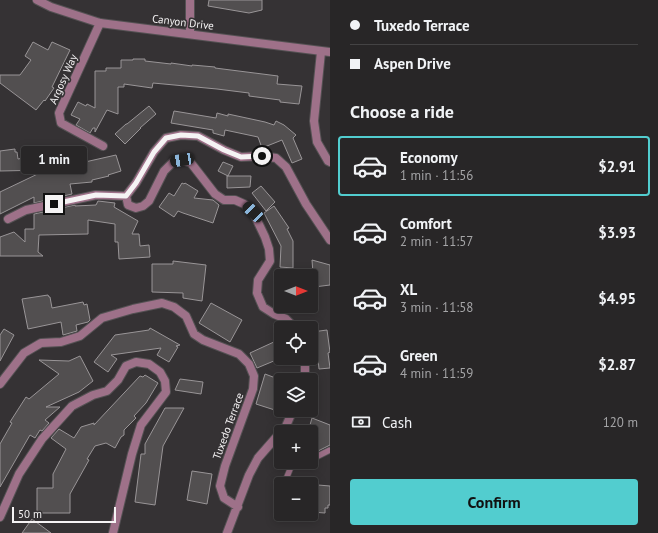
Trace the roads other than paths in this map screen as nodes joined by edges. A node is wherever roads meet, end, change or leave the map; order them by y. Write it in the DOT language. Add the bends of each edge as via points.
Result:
graph roads {
  1 [pos="37,0"];
  2 [pos="190,0"];
  3 [pos="100,23"];
  4 [pos="190,34"];
  5 [pos="321,52"];
  6 [pos="330,52"];
  7 [pos="103,146"];
  8 [pos="330,162"];
  9 [pos="126,196"];
  10 [pos="8,219"];
  11 [pos="330,240"];
  12 [pos="288,321"];
  13 [pos="0,384"];
  14 [pos="290,417"];
  15 [pos="330,450"];
  16 [pos="318,456"];
  17 [pos="238,507"];
  18 [pos="0,517"];
  19 [pos="113,533"];
  20 [pos="227,533"];
  1 -- 3 [label="street, Canyon Drive"];
  2 -- 4 [label="street"];
  3 -- 4 [label="street, Canyon Drive"];
  3 -- 7 [label="street, Argosy Way" via="59,113 62,123"];
  4 -- 5 [label="street, Canyon Drive"];
  5 -- 6 [label="street, Canyon Drive"];
  5 -- 8 [label="street" via="314,121 317,142"];
  9 -- 10 [label="street" via="96,195 26,210"];
  9 -- 11 [label="street" via="166,138 181,135 198,136 241,157 276,158 286,166 306,204"];
  9 -- 12 [label="street" via="128,205 136,208 144,206 164,172 173,162 182,160 191,163 215,194 224,200 235,200 244,204 253,212 265,237 270,260 258,280 257,293 263,307"];
  13 -- 17 [label="street, Tuxedo Terrace" via="24,353 41,343 62,342 80,336 102,318 133,309 162,303 174,307 186,316 194,334 202,340 239,354 249,364 254,376 253,389 220,486 224,498"];
  14 -- 17 [label="street" via="286,426 258,458"];
  15 -- 16 [label="lane"];
  17 -- 20 [label="street"];
  18 -- 19 [label="street" via="19,474 42,439 72,406 107,391 118,380 126,366 136,362 149,364 160,372 165,381 166,392 141,425"];
}
